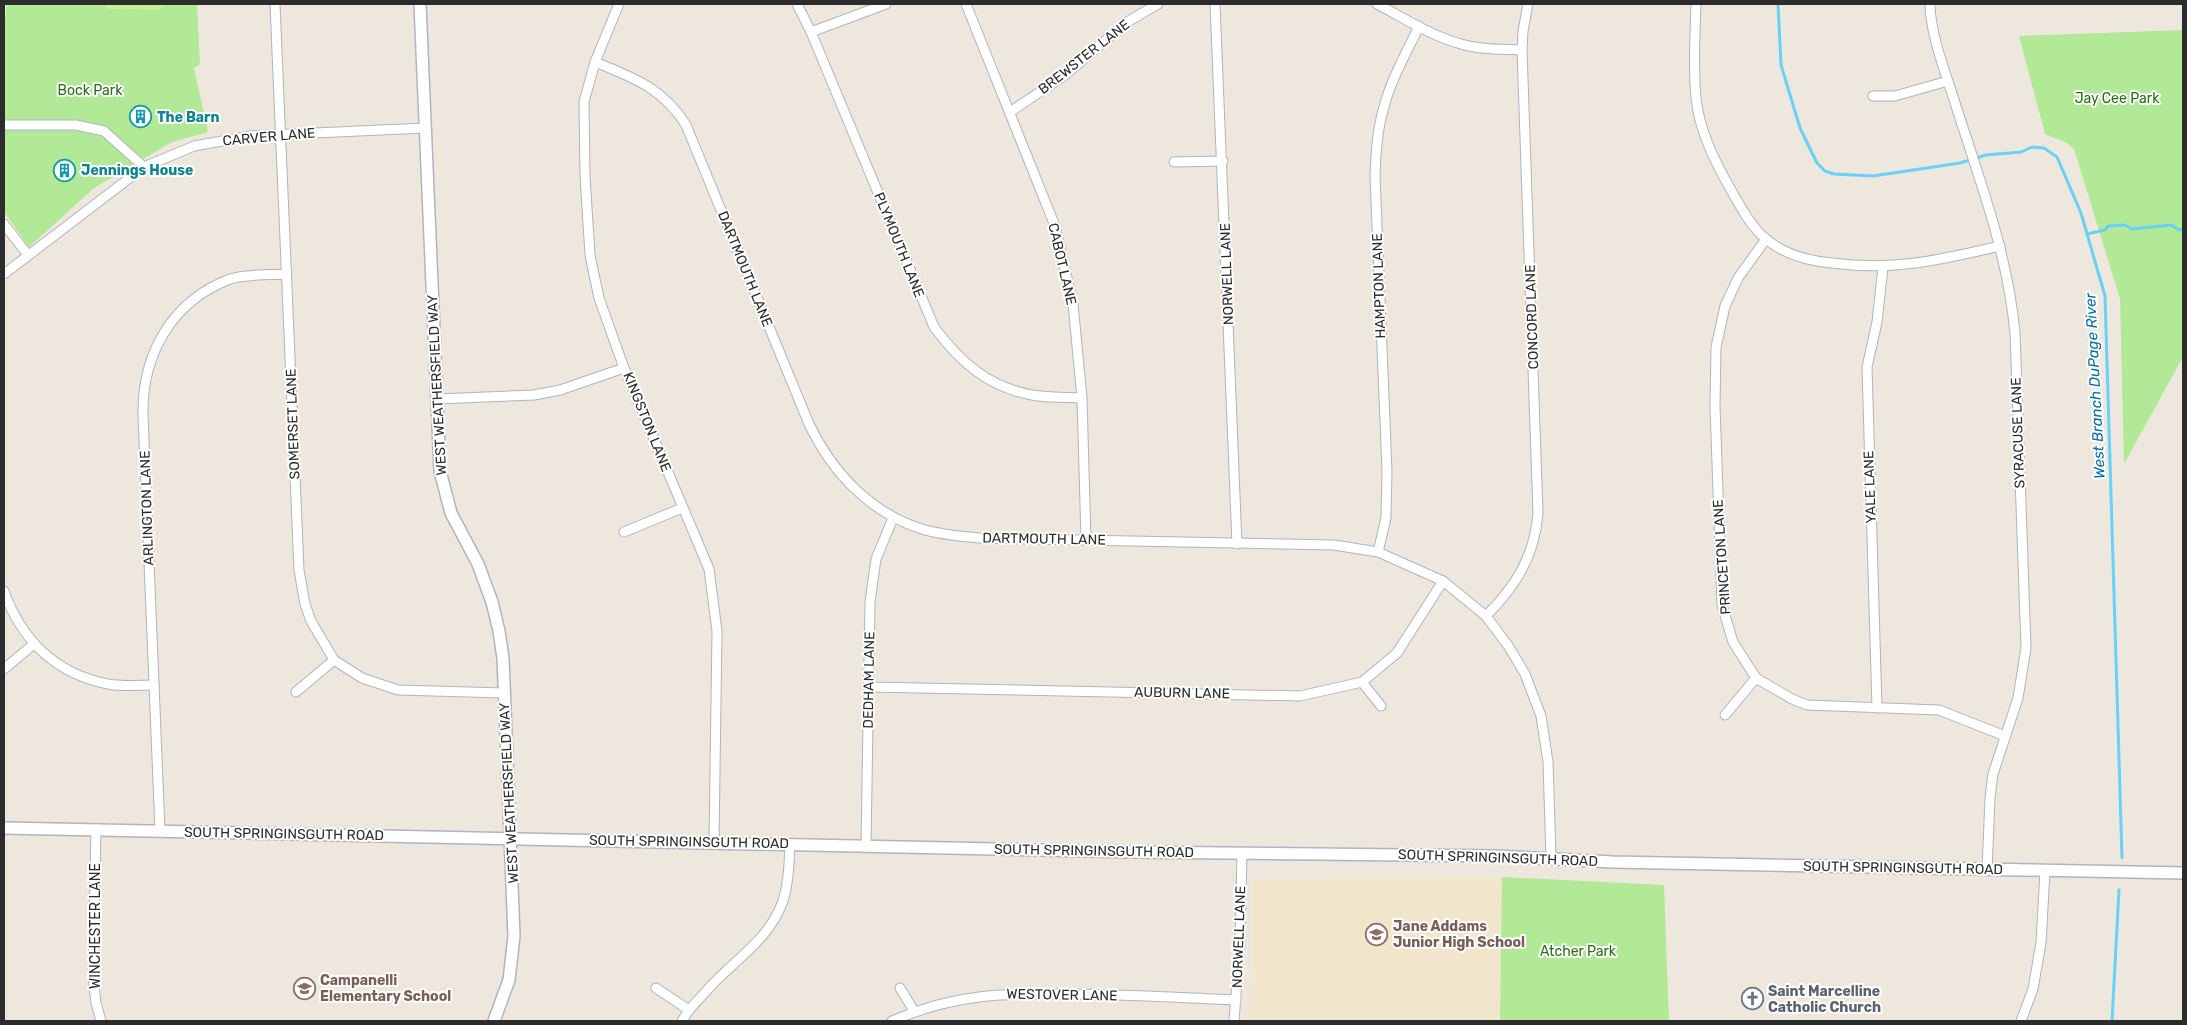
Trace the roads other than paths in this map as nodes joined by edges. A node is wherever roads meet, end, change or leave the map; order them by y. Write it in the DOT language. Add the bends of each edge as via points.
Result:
graph roads {
  1 [pos="275,4"];
  2 [pos="420,4"];
  3 [pos="620,4"];
  4 [pos="797,4"];
  5 [pos="886,4"];
  6 [pos="966,4"];
  7 [pos="1158,4"];
  8 [pos="1216,4"];
  9 [pos="1377,4"];
  10 [pos="1528,4"];
  11 [pos="1696,4"];
  12 [pos="1930,4"];
  13 [pos="1419,26"];
  14 [pos="811,32"];
  15 [pos="1522,50"];
  16 [pos="595,62"];
  17 [pos="1948,80"];
  18 [pos="1873,96"];
  19 [pos="1010,112"];
  20 [pos="4,125"];
  21 [pos="425,128"];
  22 [pos="280,134"];
  23 [pos="1223,161"];
  24 [pos="1174,162"];
  25 [pos="144,167"];
  26 [pos="4,224"];
  27 [pos="1766,239"];
  28 [pos="2000,246"];
  29 [pos="28,255"];
  30 [pos="1883,268"];
  31 [pos="4,274"];
  32 [pos="287,274"];
  33 [pos="624,368"];
  34 [pos="1082,398"];
  35 [pos="436,399"];
  36 [pos="682,508"];
  37 [pos="893,518"];
  38 [pos="624,532"];
  39 [pos="1086,540"];
  40 [pos="1237,544"];
  41 [pos="1378,552"];
  42 [pos="1443,581"];
  43 [pos="4,591"];
  44 [pos="1486,616"];
  45 [pos="34,644"];
  46 [pos="334,660"];
  47 [pos="4,669"];
  48 [pos="1756,678"];
  49 [pos="1362,682"];
  50 [pos="154,686"];
  51 [pos="869,686"];
  52 [pos="296,692"];
  53 [pos="504,693"];
  54 [pos="1381,706"];
  55 [pos="1877,708"];
  56 [pos="1725,715"];
  57 [pos="2005,736"];
  58 [pos="4,828"];
  59 [pos="96,829"];
  60 [pos="160,832"];
  61 [pos="512,838"];
  62 [pos="714,842"];
  63 [pos="790,844"];
  64 [pos="866,846"];
  65 [pos="1242,854"];
  66 [pos="1551,858"];
  67 [pos="1987,870"];
  68 [pos="2045,871"];
  69 [pos="2183,873"];
  70 [pos="656,988"];
  71 [pos="900,988"];
  72 [pos="1236,1000"];
  73 [pos="689,1010"];
  74 [pos="914,1011"];
  75 [pos="102,1021"];
  76 [pos="494,1021"];
  77 [pos="682,1021"];
  78 [pos="892,1021"];
  79 [pos="1234,1021"];
  80 [pos="2021,1021"];
  1 -- 22 [label="street, SOMERSET LANE"];
  2 -- 21 [label="street, WEST WEATHERSFIELD WAY"];
  3 -- 16 [label="street, KINGSTON LANE"];
  4 -- 14 [label="street, PLYMOUTH LANE"];
  5 -- 14 [label="street"];
  6 -- 19 [label="street, CABOT LANE"];
  7 -- 19 [label="street, BREWSTER LANE" via="1127,22 1065,75"];
  8 -- 23 [label="street, NORWELL LANE"];
  9 -- 13 [label="street"];
  10 -- 15 [label="street, CONCORD LANE"];
  11 -- 27 [label="street" via="1696,99 1702,123 1716,163 1736,200"];
  12 -- 17 [label="street, SYRACUSE LANE" via="1932,26"];
  13 -- 15 [label="street" via="1462,45"];
  13 -- 41 [label="street, HAMPTON LANE" via="1391,86 1377,140 1375,176 1387,471 1386,518"];
  14 -- 34 [label="street, PLYMOUTH LANE" via="927,314 939,334 965,364 999,384 1033,395"];
  15 -- 44 [label="street, CONCORD LANE" via="1538,514 1534,543 1521,575"];
  16 -- 33 [label="street, KINGSTON LANE" via="584,102 583,123 590,255 599,298"];
  16 -- 37 [label="street, DARTMOUTH LANE" via="649,85 680,115 818,443 850,485"];
  17 -- 18 [label="street" via="1895,96"];
  17 -- 28 [label="street, SYRACUSE LANE"];
  19 -- 34 [label="street, CABOT LANE" via="1055,226 1073,304"];
  20 -- 25 [label="street" via="76,125 104,131"];
  21 -- 22 [label="street, CARVER LANE"];
  21 -- 35 [label="street, WEST WEATHERSFIELD WAY"];
  22 -- 25 [label="street, CARVER LANE" via="194,146"];
  22 -- 32 [label="street, SOMERSET LANE"];
  23 -- 24 [label="street"];
  23 -- 40 [label="street, NORWELL LANE"];
  25 -- 29 [label="street, CARVER LANE"];
  26 -- 29 [label="street"];
  27 -- 30 [label="street" via="1796,256 1818,262"];
  27 -- 48 [label="street, PRINCETON LANE" via="1738,278 1725,306 1714,370 1722,605 1733,642"];
  28 -- 30 [label="street" via="1934,261"];
  28 -- 57 [label="street, SYRACUSE LANE" via="2009,284 2014,333 2026,648 2018,698"];
  29 -- 31 [label="street, CARVER LANE"];
  30 -- 55 [label="street, YALE LANE" via="1877,322 1867,367"];
  32 -- 46 [label="street, SOMERSET LANE" via="301,587 311,621"];
  32 -- 50 [label="street, ARLINGTON LANE" via="231,279 199,296 165,331 148,368 143,388 143,414"];
  33 -- 35 [label="street" via="560,390 534,395"];
  33 -- 36 [label="street, KINGSTON LANE"];
  34 -- 39 [label="street, CABOT LANE"];
  35 -- 53 [label="street, WEST WEATHERSFIELD WAY" via="442,482 451,513 478,564 492,602 503,658"];
  36 -- 38 [label="street"];
  36 -- 62 [label="street, KINGSTON LANE" via="709,569 717,631"];
  37 -- 39 [label="street, DARTMOUTH LANE" via="954,536"];
  37 -- 51 [label="street, DEDHAM LANE" via="872,576"];
  39 -- 40 [label="street, DARTMOUTH LANE"];
  40 -- 41 [label="street, DARTMOUTH LANE" via="1334,546"];
  41 -- 42 [label="street, DARTMOUTH LANE"];
  42 -- 44 [label="street, DARTMOUTH LANE"];
  42 -- 49 [label="street, AUBURN LANE" via="1397,653"];
  43 -- 45 [label="street" via="21,628"];
  44 -- 66 [label="street, DARTMOUTH LANE" via="1519,663 1541,716 1548,762"];
  45 -- 47 [label="street"];
  45 -- 50 [label="street" via="60,665 83,676 107,684"];
  46 -- 52 [label="street"];
  46 -- 53 [label="street, SOMERSET LANE" via="362,678 398,690"];
  48 -- 55 [label="street, PRINCETON LANE" via="1807,705"];
  48 -- 56 [label="street"];
  49 -- 51 [label="street, AUBURN LANE" via="1300,696"];
  49 -- 54 [label="street"];
  50 -- 60 [label="street, ARLINGTON LANE"];
  51 -- 64 [label="street, DEDHAM LANE"];
  53 -- 61 [label="street, WEST WEATHERSFIELD WAY"];
  55 -- 57 [label="street, PRINCETON LANE" via="1939,710"];
  57 -- 67 [label="street, SYRACUSE LANE" via="1990,798"];
  58 -- 59 [label="street, SOUTH SPRINGINSGUTH ROAD"];
  59 -- 60 [label="street, SOUTH SPRINGINSGUTH ROAD"];
  59 -- 75 [label="street, WINCHESTER LANE" via="93,977"];
  60 -- 61 [label="street, SOUTH SPRINGINSGUTH ROAD"];
  61 -- 62 [label="street, SOUTH SPRINGINSGUTH ROAD"];
  61 -- 76 [label="street, WEST WEATHERSFIELD WAY" via="514,952 505,995"];
  62 -- 63 [label="street, SOUTH SPRINGINSGUTH ROAD"];
  63 -- 64 [label="street, SOUTH SPRINGINSGUTH ROAD"];
  63 -- 73 [label="street" via="788,881 774,920 759,942"];
  64 -- 65 [label="street, SOUTH SPRINGINSGUTH ROAD"];
  65 -- 66 [label="street, SOUTH SPRINGINSGUTH ROAD"];
  65 -- 72 [label="street, NORWELL LANE"];
  66 -- 67 [label="street, SOUTH SPRINGINSGUTH ROAD"];
  67 -- 68 [label="street, SOUTH SPRINGINSGUTH ROAD"];
  68 -- 69 [label="street, SOUTH SPRINGINSGUTH ROAD"];
  68 -- 80 [label="street" via="2041,943 2033,989"];
  70 -- 73 [label="street"];
  71 -- 74 [label="street"];
  72 -- 74 [label="street, WESTOVER LANE" via="1012,993 972,996"];
  72 -- 79 [label="street, NORWELL LANE"];
  73 -- 77 [label="street"];
  74 -- 78 [label="street, WESTOVER LANE"];
}
